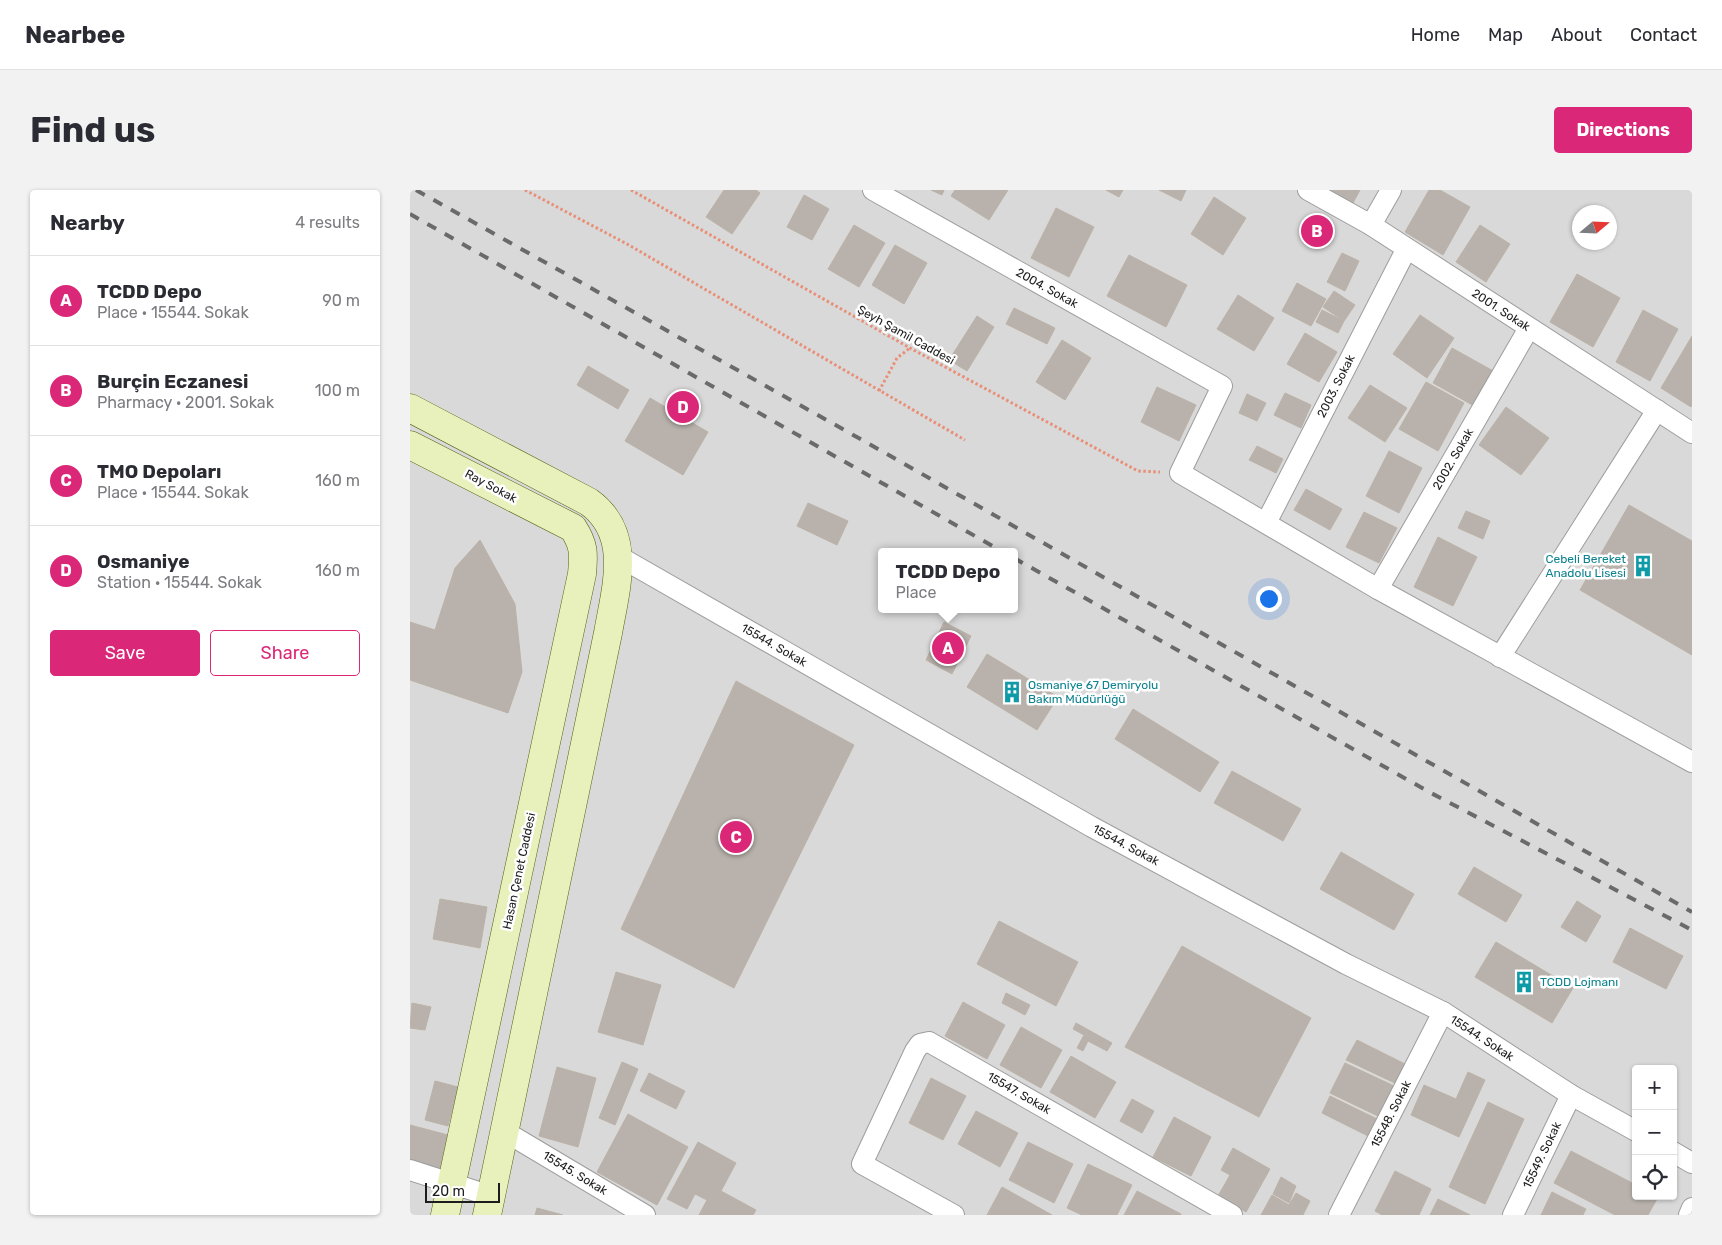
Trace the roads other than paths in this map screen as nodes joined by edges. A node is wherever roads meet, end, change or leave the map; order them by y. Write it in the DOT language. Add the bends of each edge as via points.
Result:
graph roads {
  1 [pos="873,190"];
  2 [pos="1308,190"];
  3 [pos="1391,190"];
  4 [pos="1371,225"];
  5 [pos="1406,250"];
  6 [pos="1529,328"];
  7 [pos="410,408"];
  8 [pos="1657,410"];
  9 [pos="1692,433"];
  10 [pos="410,445"];
  11 [pos="1266,523"];
  12 [pos="573,528"];
  13 [pos="618,556"];
  14 [pos="1378,589"];
  15 [pos="1500,657"];
  16 [pos="1692,762"];
  17 [pos="1443,1012"];
  18 [pos="1571,1095"];
  19 [pos="1632,1129"];
  20 [pos="504,1131"];
  21 [pos="1677,1154"];
  22 [pos="1692,1163"];
  23 [pos="410,1170"];
  24 [pos="452,1182"];
  25 [pos="489,1206"];
  26 [pos="1692,1208"];
  27 [pos="445,1215"];
  28 [pos="645,1215"];
  29 [pos="954,1215"];
  30 [pos="1232,1215"];
  31 [pos="1339,1215"];
  32 [pos="1512,1215"];
  33 [pos="1689,1215"];
  1 -- 11 [label="street, 2004. Sokak" via="1222,386 1180,473"];
  2 -- 4 [label="street, 2001. Sokak"];
  3 -- 4 [label="street"];
  4 -- 5 [label="street, 2001. Sokak"];
  5 -- 6 [label="street, 2001. Sokak"];
  5 -- 11 [label="street, 2003. Sokak"];
  6 -- 8 [label="street, 2001. Sokak"];
  6 -- 14 [label="street, 2002. Sokak"];
  7 -- 13 [label="street" via="598,509 612,528"];
  8 -- 9 [label="street, 2001. Sokak"];
  8 -- 15 [label="street"];
  10 -- 12 [label="street, Ray Sokak"];
  11 -- 14 [label="street"];
  12 -- 24 [label="street, Hasan Çenet Caddesi" via="582,542 582,574"];
  13 -- 17 [label="street, 15544. Sokak" via="1092,827 1346,964"];
  13 -- 20 [label="street" via="608,633"];
  14 -- 15 [label="street"];
  15 -- 16 [label="street"];
  17 -- 18 [label="street, 15544. Sokak"];
  17 -- 31 [label="street, 15548. Sokak"];
  18 -- 19 [label="street, 15544. Sokak"];
  18 -- 32 [label="street, 15549. Sokak"];
  20 -- 25 [label="street"];
  20 -- 28 [label="street, 15545. Sokak"];
  21 -- 22 [label="street"];
  23 -- 24 [label="street"];
  24 -- 25 [label="street"];
  24 -- 27 [label="street, Hasan Çenet Caddesi"];
  26 -- 33 [label="street"];
  29 -- 30 [label="street, 15547. Sokak" via="862,1164 915,1051 920,1044 929,1042"];
}
